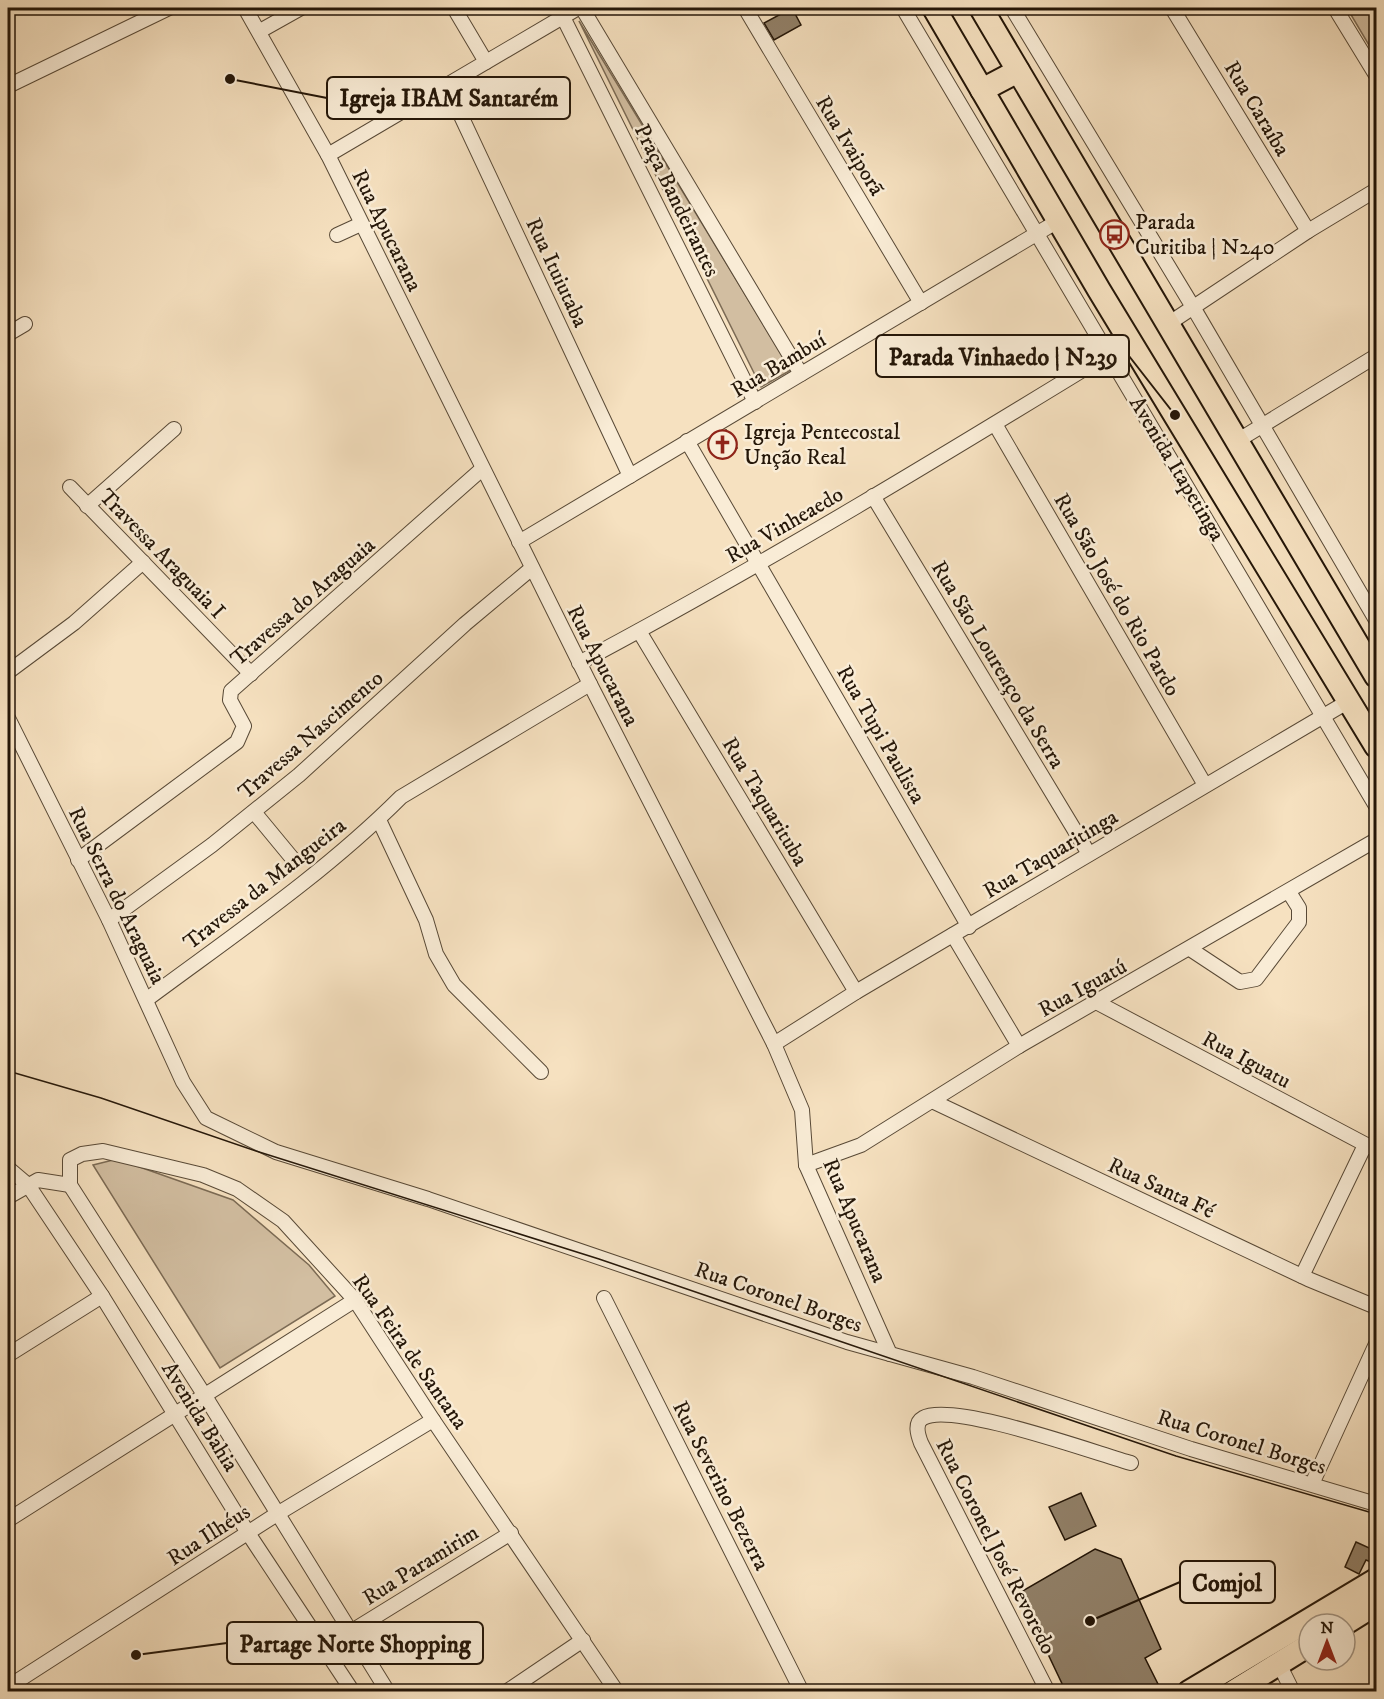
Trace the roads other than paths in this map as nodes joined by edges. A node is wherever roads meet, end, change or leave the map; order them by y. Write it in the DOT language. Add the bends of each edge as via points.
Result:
graph roads {
  1 [pos="170,8"];
  2 [pos="245,8"];
  3 [pos="301,8"];
  4 [pos="454,8"];
  5 [pos="580,8"];
  6 [pos="745,8"];
  7 [pos="903,8"];
  8 [pos="934,8"];
  9 [pos="981,8"];
  10 [pos="1012,8"];
  11 [pos="1172,8"];
  12 [pos="1335,8"];
  13 [pos="563,17"];
  14 [pos="260,31"];
  15 [pos="486,62"];
  16 [pos="1018,71"];
  17 [pos="1377,75"];
  18 [pos="8,86"];
  19 [pos="447,86"];
  20 [pos="982,90"];
  21 [pos="328,155"];
  22 [pos="1377,190"];
  23 [pos="1058,221"];
  24 [pos="361,224"];
  25 [pos="1308,231"];
  26 [pos="1039,234"];
  27 [pos="337,235"];
  28 [pos="921,303"];
  29 [pos="1193,307"];
  30 [pos="25,324"];
  31 [pos="1168,324"];
  32 [pos="8,334"];
  33 [pos="1130,341"];
  34 [pos="1109,353"];
  35 [pos="1377,356"];
  36 [pos="801,374"];
  37 [pos="755,402"];
  38 [pos="995,424"];
  39 [pos="1263,427"];
  40 [pos="174,429"];
  41 [pos="687,441"];
  42 [pos="1237,441"];
  43 [pos="482,470"];
  44 [pos="630,476"];
  45 [pos="70,487"];
  46 [pos="873,496"];
  47 [pos="87,506"];
  48 [pos="519,542"];
  49 [pos="143,561"];
  50 [pos="760,563"];
  51 [pos="532,568"];
  52 [pos="1314,570"];
  53 [pos="1281,589"];
  54 [pos="1377,620"];
  55 [pos="1347,626"];
  56 [pos="639,631"];
  57 [pos="1315,645"];
  58 [pos="579,663"];
  59 [pos="8,672"];
  60 [pos="251,674"];
  61 [pos="1377,676"];
  62 [pos="590,684"];
  63 [pos="1349,701"];
  64 [pos="1325,716"];
  65 [pos="8,718"];
  66 [pos="1377,746"];
  67 [pos="1205,785"];
  68 [pos="1377,806"];
  69 [pos="254,812"];
  70 [pos="378,820"];
  71 [pos="1377,840"];
  72 [pos="1089,854"];
  73 [pos="292,858"];
  74 [pos="78,860"];
  75 [pos="1289,892"];
  76 [pos="109,920"];
  77 [pos="969,927"];
  78 [pos="953,935"];
  79 [pos="1190,949"];
  80 [pos="856,992"];
  81 [pos="146,1000"];
  82 [pos="1098,1003"];
  83 [pos="774,1044"];
  84 [pos="1020,1046"];
  85 [pos="541,1072"];
  86 [pos="188,1090"];
  87 [pos="932,1101"];
  88 [pos="1371,1148"];
  89 [pos="806,1165"];
  90 [pos="8,1168"];
  91 [pos="28,1185"];
  92 [pos="70,1185"];
  93 [pos="8,1197"];
  94 [pos="1302,1276"];
  95 [pos="102,1296"];
  96 [pos="604,1298"];
  97 [pos="356,1300"];
  98 [pos="1377,1306"];
  99 [pos="1377,1344"];
  100 [pos="890,1354"];
  101 [pos="8,1355"];
  102 [pos="205,1396"];
  103 [pos="176,1414"];
  104 [pos="433,1420"];
  105 [pos="1131,1463"];
  106 [pos="1312,1485"];
  107 [pos="1377,1504"];
  108 [pos="277,1514"];
  109 [pos="8,1520"];
  110 [pos="248,1533"];
  111 [pos="511,1533"];
  112 [pos="1377,1580"];
  113 [pos="1377,1604"];
  114 [pos="1357,1616"];
  115 [pos="352,1631"];
  116 [pos="583,1640"];
  117 [pos="1297,1653"];
  118 [pos="1279,1664"];
  119 [pos="8,1687"];
  120 [pos="353,1692"];
  121 [pos="388,1692"];
  122 [pos="506,1692"];
  123 [pos="617,1692"];
  124 [pos="802,1692"];
  125 [pos="1048,1692"];
  126 [pos="1189,1692"];
  127 [pos="1233,1692"];
  128 [pos="1293,1692"];
  1 -- 18 [label="street"];
  2 -- 14 [label="street, Rua Apucarana"];
  3 -- 14 [label="street"];
  4 -- 15 [label="street"];
  5 -- 13 [label="street"];
  5 -- 36 [label="street, Praça Bandeirantes"];
  6 -- 28 [label="street, Rua Ivaiporã"];
  7 -- 26 [label="street, Avenida Itapetinga"];
  8 -- 20 [label="main road, Avenida Itapetinga"];
  9 -- 16 [label="main road"];
  10 -- 29 [label="street"];
  11 -- 25 [label="street, Rua Caraíba"];
  12 -- 17 [label="street"];
  13 -- 15 [label="street"];
  13 -- 37 [label="street, Praça Bandeirantes"];
  14 -- 21 [label="street, Rua Apucarana"];
  15 -- 19 [label="street"];
  16 -- 20 [label="main road"];
  16 -- 31 [label="main road"];
  19 -- 21 [label="street"];
  19 -- 44 [label="street, Rua Ituiutaba"];
  20 -- 23 [label="main road, Avenida Itapetinga"];
  21 -- 24 [label="street, Rua Apucarana"];
  22 -- 25 [label="street"];
  23 -- 26 [label="street, Rua Bambuí"];
  23 -- 33 [label="main road, Avenida Itapetinga"];
  24 -- 27 [label="street"];
  24 -- 43 [label="street, Rua Apucarana"];
  25 -- 29 [label="street"];
  26 -- 28 [label="street, Rua Bambuí"];
  26 -- 34 [label="street, Avenida Itapetinga"];
  28 -- 36 [label="street, Rua Bambuí"];
  29 -- 31 [label="street"];
  29 -- 39 [label="street"];
  30 -- 32 [label="street"];
  31 -- 42 [label="main road"];
  33 -- 34 [label="street, Rua Vinheaedo"];
  33 -- 53 [label="main road, Avenida Itapetinga"];
  34 -- 38 [label="street, Rua Vinheaedo"];
  34 -- 64 [label="street, Avenida Itapetinga"];
  35 -- 39 [label="street"];
  36 -- 37 [label="street, Rua Bambuí"];
  37 -- 41 [label="street, Rua Bambuí"];
  38 -- 46 [label="street, Rua Vinheaedo"];
  38 -- 67 [label="street, Rua São José do Rio Pardo"];
  39 -- 42 [label="street"];
  39 -- 54 [label="street"];
  40 -- 47 [label="street"];
  41 -- 44 [label="street, Rua Bambuí"];
  41 -- 50 [label="street, Rua Tupi Paulista"];
  42 -- 52 [label="main road"];
  43 -- 48 [label="street, Rua Apucarana"];
  43 -- 60 [label="street, Travessa do Araguaia"];
  44 -- 48 [label="street, Rua Bambuí"];
  45 -- 47 [label="street, Travessa Araguaia I"];
  46 -- 50 [label="street, Rua Vinheaedo"];
  46 -- 72 [label="street, Rua São Lourenço da Serra"];
  47 -- 49 [label="street, Travessa Araguaia I"];
  48 -- 51 [label="street, Rua Apucarana"];
  49 -- 59 [label="street" via="74,623"];
  49 -- 60 [label="street, Travessa Araguaia I"];
  50 -- 56 [label="street, Rua Vinheaedo"];
  50 -- 77 [label="street, Rua Tupi Paulista"];
  51 -- 58 [label="street, Rua Apucarana"];
  51 -- 69 [label="street, Travessa Nascimento"];
  52 -- 53 [label="main road"];
  52 -- 55 [label="main road"];
  53 -- 57 [label="main road, Avenida Itapetinga"];
  55 -- 57 [label="main road"];
  55 -- 61 [label="main road"];
  56 -- 58 [label="street, Rua Vinheaedo"];
  56 -- 80 [label="street, Rua Taquarituba"];
  57 -- 63 [label="main road, Avenida Itapetinga"];
  58 -- 62 [label="street, Rua Apucarana"];
  60 -- 74 [label="street, Travessa do Araguaia" via="231,691 244,726 237,742"];
  62 -- 70 [label="street, Travessa da Mangueira" via="400,798"];
  62 -- 83 [label="street, Rua Apucarana"];
  63 -- 64 [label="street, Rua Taquaritinga"];
  63 -- 66 [label="main road, Avenida Itapetinga"];
  64 -- 67 [label="street, Rua Taquaritinga"];
  64 -- 68 [label="street, Avenida Itapetinga"];
  65 -- 74 [label="street, Rua Serra do Araguaia"];
  67 -- 72 [label="street, Rua Taquaritinga"];
  69 -- 73 [label="street"];
  69 -- 76 [label="street, Travessa Nascimento"];
  70 -- 81 [label="street, Travessa da Mangueira" via="311,876"];
  70 -- 85 [label="street, Travessa da Mangueira" via="426,920 433,947 454,985"];
  71 -- 75 [label="street, Rua Iguatú"];
  72 -- 77 [label="street, Rua Taquaritinga"];
  74 -- 76 [label="street, Rua Serra do Araguaia"];
  75 -- 79 [label="street, Rua Iguatú"];
  75 -- 79 [label="street" via="1299,908 1299,922 1256,979 1240,982"];
  76 -- 81 [label="street, Rua Serra do Araguaia"];
  77 -- 78 [label="street, Rua Taquaritinga"];
  78 -- 80 [label="street, Rua Taquaritinga"];
  78 -- 84 [label="street"];
  79 -- 82 [label="street, Rua Iguatú"];
  80 -- 83 [label="street, Rua Taquaritinga"];
  81 -- 86 [label="street, Rua Serra do Araguaia"];
  82 -- 84 [label="street, Rua Iguatú"];
  82 -- 88 [label="street, Rua Iguatu"];
  83 -- 89 [label="street, Rua Apucarana" via="802,1110"];
  84 -- 87 [label="street, Rua Iguatú"];
  86 -- 100 [label="street, Rua Coronel Borges" via="206,1118 276,1152"];
  87 -- 89 [label="street, Rua Iguatú" via="861,1145"];
  87 -- 94 [label="street, Rua Santa Fé"];
  88 -- 94 [label="street"];
  89 -- 100 [label="street, Rua Apucarana"];
  90 -- 91 [label="street, Avenida Bahia"];
  91 -- 92 [label="street" via="38,1180"];
  91 -- 93 [label="street"];
  91 -- 95 [label="street, Avenida Bahia"];
  92 -- 97 [label="street, Rua Feira de Santana" via="70,1160 104,1151 203,1175 237,1189 283,1221"];
  92 -- 102 [label="street, Avenida Bahia"];
  94 -- 98 [label="street, Rua Santa Fé"];
  95 -- 101 [label="street"];
  95 -- 103 [label="street, Avenida Bahia"];
  96 -- 124 [label="street, Rua Severino Bezerra"];
  97 -- 102 [label="street"];
  97 -- 104 [label="street, Rua Feira de Santana"];
  99 -- 106 [label="street"];
  100 -- 106 [label="street, Rua Coronel Borges"];
  102 -- 103 [label="street"];
  102 -- 108 [label="street, Avenida Bahia"];
  103 -- 109 [label="street"];
  103 -- 110 [label="street, Avenida Bahia"];
  104 -- 108 [label="street, Rua Ilhéus"];
  104 -- 111 [label="street, Rua Feira de Santana"];
  105 -- 125 [label="street, Rua Coronel José Revoredo" via="989,1421 942,1415 918,1423 921,1443"];
  106 -- 107 [label="street, Rua Coronel Borges"];
  108 -- 110 [label="street, Rua Ilhéus"];
  108 -- 115 [label="street, Avenida Bahia"];
  110 -- 119 [label="street, Rua Ilhéus"];
  110 -- 120 [label="street, Avenida Bahia"];
  111 -- 115 [label="street, Rua Paramirim"];
  111 -- 116 [label="street, Rua Feira de Santana"];
  112 -- 126 [label="main road"];
  113 -- 114 [label="main road"];
  115 -- 121 [label="street, Avenida Bahia"];
  116 -- 122 [label="street"];
  116 -- 123 [label="street, Rua Feira de Santana"];
  117 -- 118 [label="main road"];
  118 -- 127 [label="main road"];
  118 -- 128 [label="street"];
}
